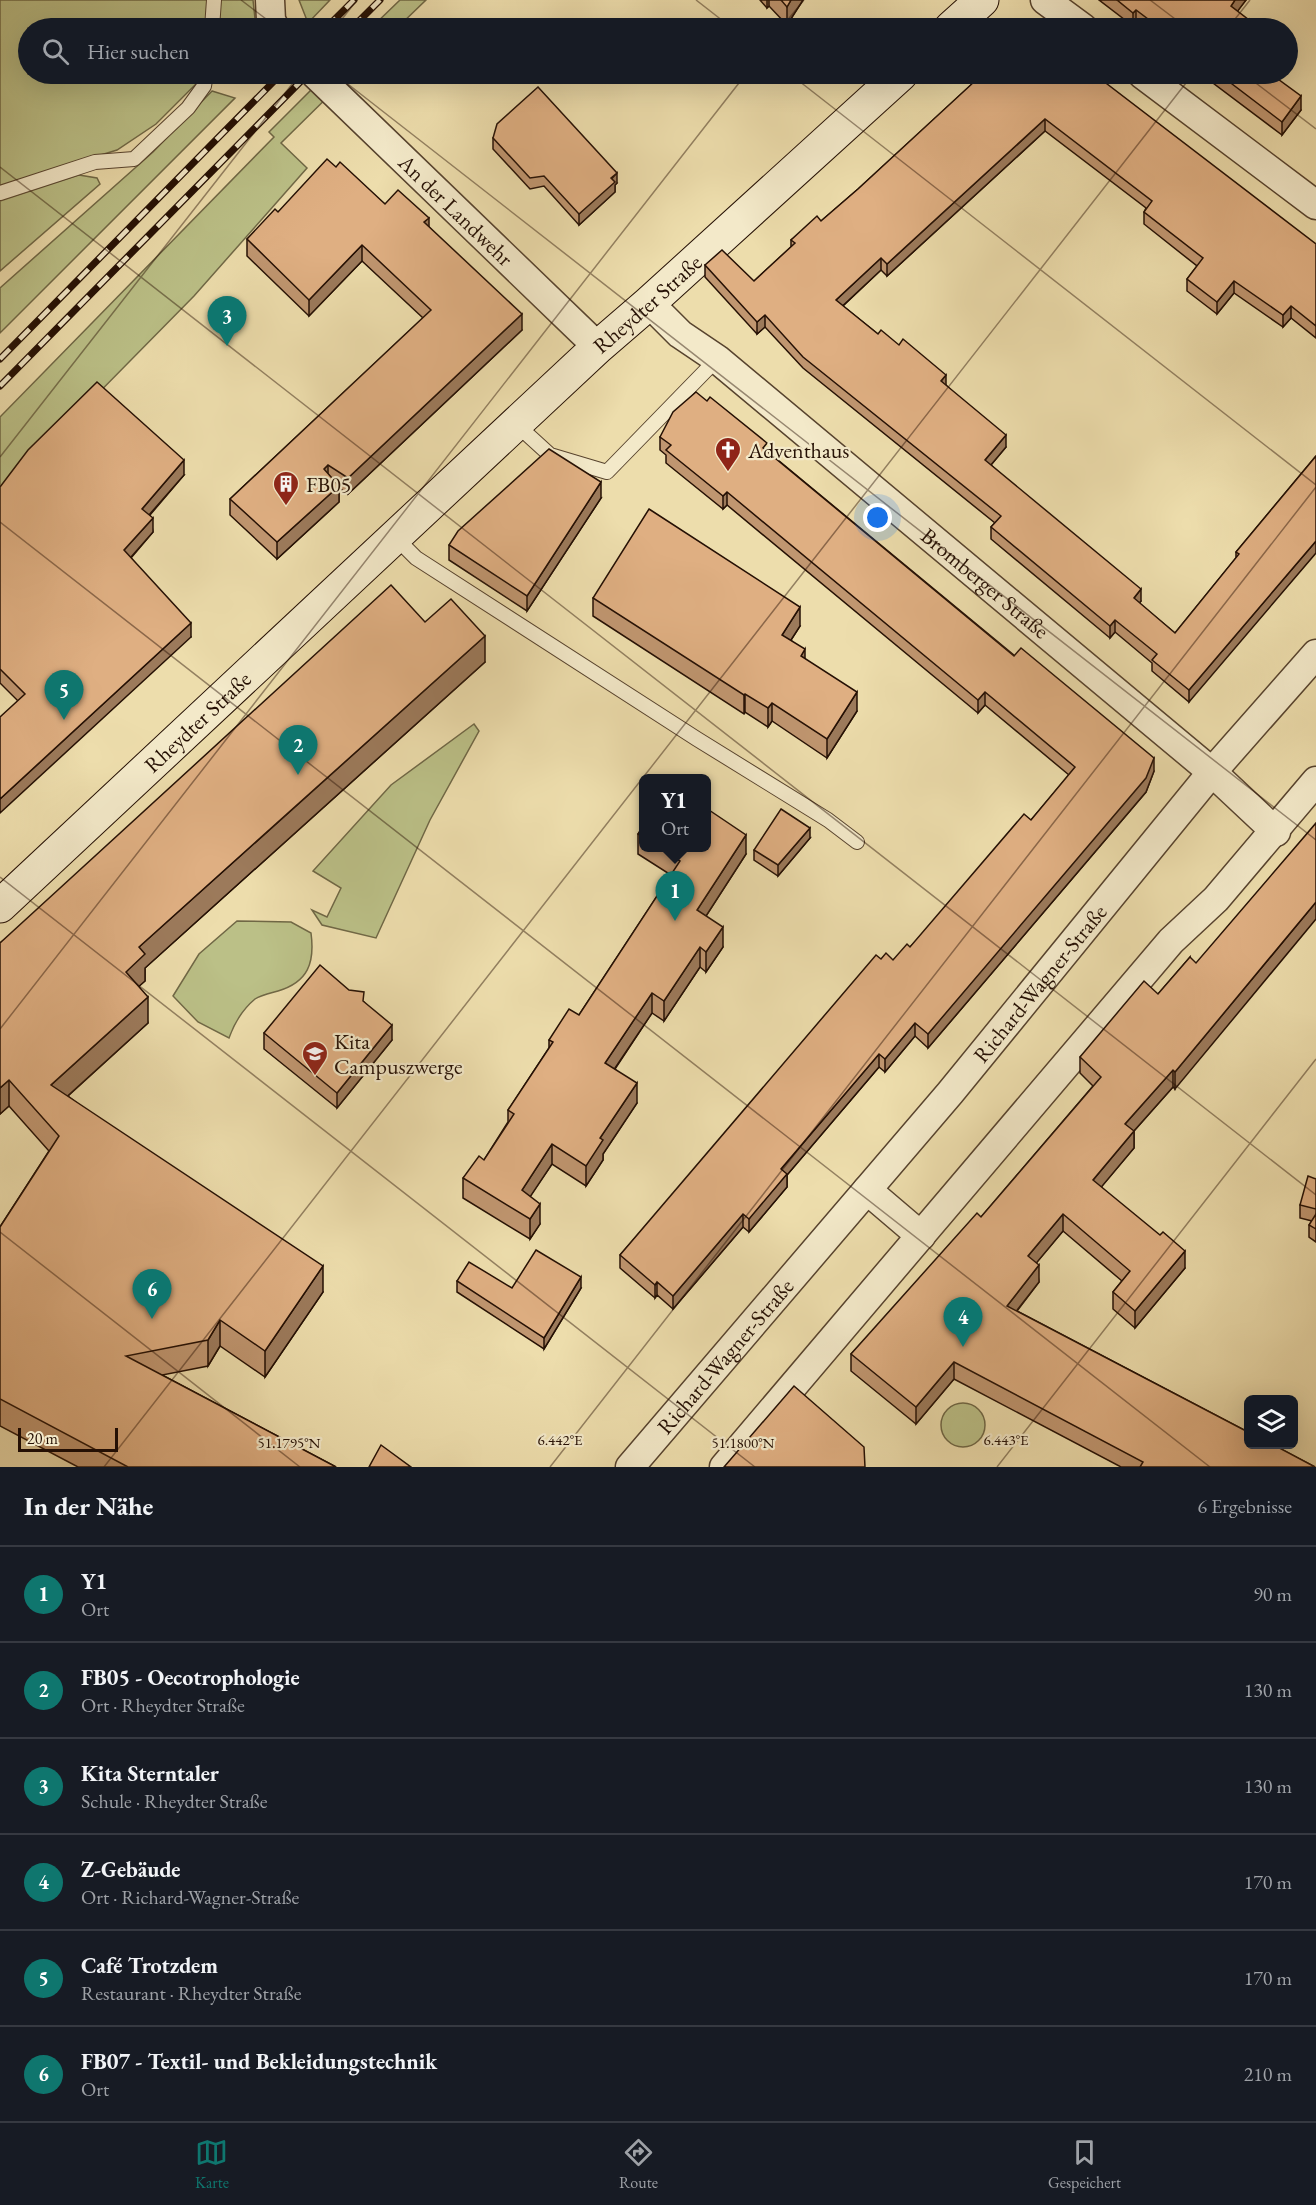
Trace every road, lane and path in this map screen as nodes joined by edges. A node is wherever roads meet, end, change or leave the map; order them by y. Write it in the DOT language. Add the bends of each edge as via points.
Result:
graph roads {
  1 [pos="214,0"];
  2 [pos="270,0"];
  3 [pos="982,0"];
  4 [pos="1046,0"];
  5 [pos="213,18"];
  6 [pos="271,18"];
  7 [pos="962,18"];
  8 [pos="1070,18"];
  9 [pos="204,84"];
  10 [pos="325,84"];
  11 [pos="890,84"];
  12 [pos="1155,84"];
  13 [pos="0,194"];
  14 [pos="1316,205"];
  15 [pos="649,303"];
  16 [pos="598,347"];
  17 [pos="717,359"];
  18 [pos="516,424"];
  19 [pos="395,537"];
  20 [pos="1316,654"];
  21 [pos="1212,772"];
  22 [pos="1316,781"];
  23 [pos="1276,832"];
  24 [pos="857,842"];
  25 [pos="0,906"];
  26 [pos="867,1190"];
  27 [pos="921,1236"];
  28 [pos="630,1467"];
  29 [pos="724,1467"];
  1 -- 5 [label="lane"];
  2 -- 6 [label="street"];
  3 -- 7 [label="main road"];
  4 -- 8 [label="street"];
  9 -- 13 [label="lane" via="188,108 134,159 95,162"];
  10 -- 16 [label="street, An der Landwehr"];
  11 -- 15 [label="main road, Rheydter Straße"];
  12 -- 14 [label="street"];
  15 -- 16 [label="main road, Rheydter Straße"];
  15 -- 17 [label="street, Bromberger Straße" via="680,334"];
  16 -- 18 [label="main road, Rheydter Straße"];
  17 -- 18 [label="lane" via="608,472 550,455"];
  17 -- 21 [label="street, Bromberger Straße"];
  18 -- 19 [label="main road, Rheydter Straße"];
  19 -- 24 [label="lane" via="416,558"];
  19 -- 25 [label="main road, Rheydter Straße"];
  20 -- 21 [label="street, Richard-Wagner-Straße"];
  21 -- 23 [label="street"];
  21 -- 26 [label="street, Richard-Wagner-Straße"];
  22 -- 23 [label="street"];
  23 -- 27 [label="street" via="1216,899 1171,941"];
  26 -- 27 [label="street"];
  26 -- 28 [label="street, Richard-Wagner-Straße"];
  27 -- 29 [label="street"];
}
